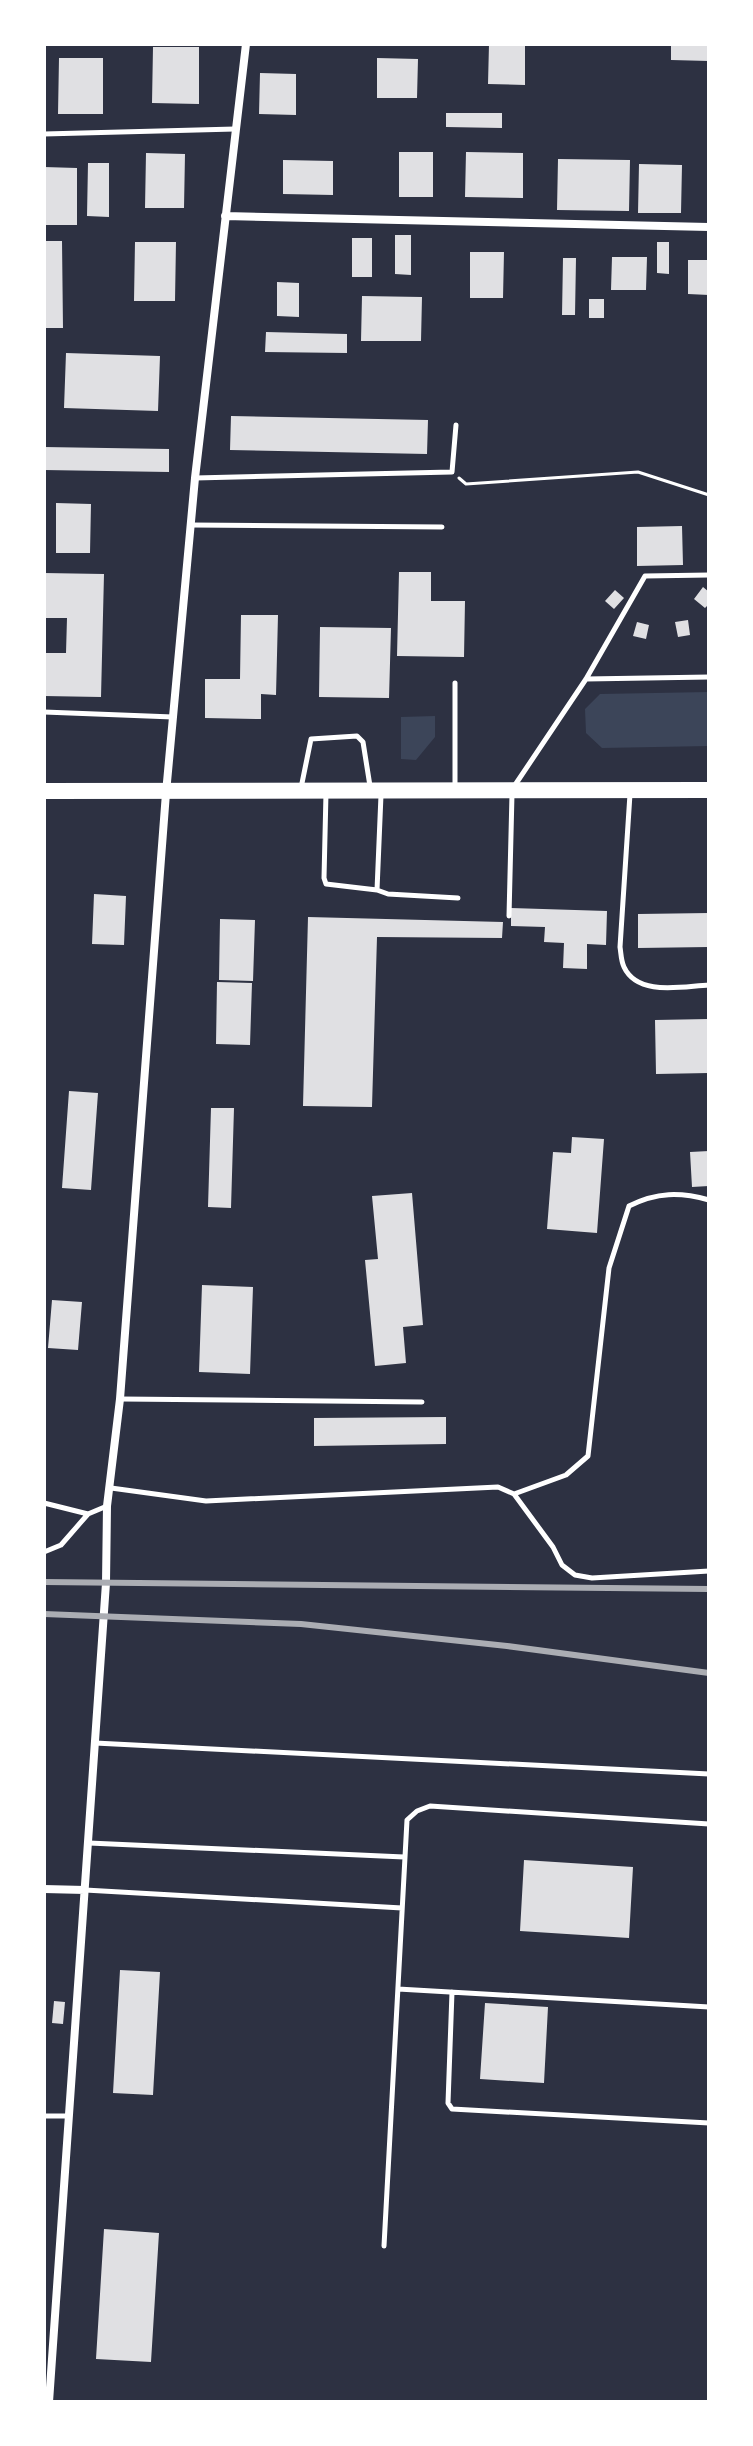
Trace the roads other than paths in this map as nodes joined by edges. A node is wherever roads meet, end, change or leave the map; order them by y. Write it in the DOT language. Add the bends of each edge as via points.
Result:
graph roads {
  1 [pos="246,44"];
  2 [pos="235,129"];
  3 [pos="44,134"];
  4 [pos="225,216"];
  5 [pos="709,227"];
  6 [pos="456,425"];
  7 [pos="195,478"];
  8 [pos="191,525"];
  9 [pos="442,527"];
  10 [pos="709,575"];
  11 [pos="709,677"];
  12 [pos="586,679"];
  13 [pos="455,683"];
  14 [pos="44,712"];
  15 [pos="173,717"];
  16 [pos="630,790"];
  17 [pos="709,790"];
  18 [pos="44,791"];
  19 [pos="300,791"];
  20 [pos="455,791"];
  21 [pos="512,791"];
  22 [pos="326,792"];
  23 [pos="376,792"];
  24 [pos="166,793"];
  25 [pos="377,890"];
  26 [pos="458,898"];
  27 [pos="509,916"];
  28 [pos="709,985"];
  29 [pos="709,1200"];
  30 [pos="120,1399"];
  31 [pos="422,1402"];
  32 [pos="111,1488"];
  33 [pos="514,1494"];
  34 [pos="44,1503"];
  35 [pos="107,1506"];
  36 [pos="88,1514"];
  37 [pos="44,1552"];
  38 [pos="709,1571"];
  39 [pos="95,1743"];
  40 [pos="709,1774"];
  41 [pos="709,1824"];
  42 [pos="88,1843"];
  43 [pos="404,1857"];
  44 [pos="44,1889"];
  45 [pos="85,1890"];
  46 [pos="402,1908"];
  47 [pos="398,1989"];
  48 [pos="452,1992"];
  49 [pos="709,2007"];
  50 [pos="44,2116"];
  51 [pos="69,2116"];
  52 [pos="709,2123"];
  53 [pos="384,2246"];
  54 [pos="49,2402"];
  1 -- 2 [label="street"];
  2 -- 3 [label="lane"];
  2 -- 4 [label="street"];
  4 -- 5 [label="street"];
  4 -- 7 [label="street"];
  6 -- 7 [label="lane" via="452,472"];
  7 -- 8 [label="street"];
  8 -- 9 [label="lane"];
  8 -- 15 [label="street"];
  10 -- 12 [label="lane" via="645,576"];
  11 -- 12 [label="lane"];
  12 -- 21 [label="lane"];
  13 -- 20 [label="lane"];
  14 -- 15 [label="lane"];
  15 -- 24 [label="street"];
  16 -- 17 [label="main road"];
  16 -- 21 [label="main road"];
  16 -- 28 [label="lane" via="623,966 649,987"];
  18 -- 24 [label="main road"];
  19 -- 22 [label="main road"];
  19 -- 23 [label="lane" via="311,739 357,736"];
  19 -- 24 [label="main road"];
  20 -- 21 [label="main road"];
  20 -- 23 [label="main road"];
  21 -- 27 [label="lane"];
  22 -- 23 [label="main road"];
  22 -- 25 [label="lane" via="326,884"];
  23 -- 25 [label="lane"];
  24 -- 30 [label="street"];
  25 -- 26 [label="lane"];
  29 -- 33 [label="lane" via="662,1194 629,1206 609,1268 588,1456 566,1475"];
  30 -- 31 [label="lane"];
  30 -- 32 [label="street"];
  32 -- 33 [label="lane" via="206,1501 498,1487"];
  32 -- 35 [label="street"];
  33 -- 38 [label="lane" via="562,1565 575,1575"];
  34 -- 36 [label="lane"];
  35 -- 36 [label="lane"];
  35 -- 39 [label="street"];
  36 -- 37 [label="lane" via="61,1545"];
  39 -- 40 [label="lane"];
  39 -- 42 [label="street"];
  41 -- 43 [label="lane" via="430,1806 407,1820"];
  42 -- 43 [label="lane"];
  42 -- 45 [label="street"];
  43 -- 46 [label="lane"];
  44 -- 45 [label="street"];
  45 -- 46 [label="lane"];
  45 -- 51 [label="street"];
  46 -- 47 [label="lane"];
  47 -- 48 [label="lane"];
  47 -- 53 [label="lane"];
  48 -- 49 [label="lane"];
  48 -- 52 [label="lane" via="452,2109"];
  50 -- 51 [label="lane"];
  51 -- 54 [label="street"];
}
